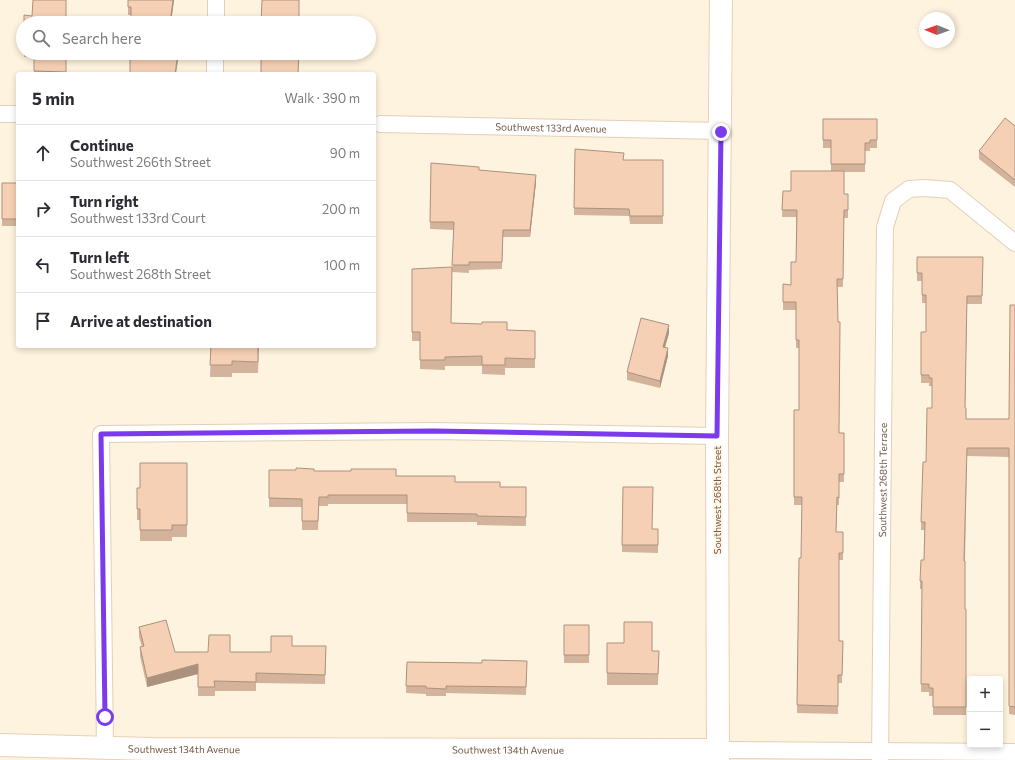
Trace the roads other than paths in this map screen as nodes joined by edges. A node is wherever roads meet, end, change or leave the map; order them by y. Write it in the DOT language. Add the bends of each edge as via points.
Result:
graph roads {
  1 [pos="216,0"];
  2 [pos="721,0"];
  3 [pos="216,16"];
  4 [pos="215,60"];
  5 [pos="215,72"];
  6 [pos="0,114"];
  7 [pos="16,114"];
  8 [pos="380,124"];
  9 [pos="721,132"];
  10 [pos="1015,243"];
  11 [pos="717,436"];
  12 [pos="0,745"];
  13 [pos="105,747"];
  14 [pos="1015,752"];
  15 [pos="152,754"];
  16 [pos="385,754"];
  17 [pos="718,755"];
  18 [pos="880,756"];
  1 -- 3 [label="street"];
  2 -- 9 [label="main road, Southwest 268th Street"];
  4 -- 5 [label="street"];
  6 -- 7 [label="street"];
  8 -- 9 [label="street, Southwest 133rd Avenue"];
  9 -- 11 [label="main road, Southwest 268th Street"];
  10 -- 18 [label="street, Southwest 268th Terrace" via="950,190 909,189 893,201 885,227"];
  11 -- 13 [label="street" via="433,431 101,434"];
  11 -- 17 [label="main road, Southwest 268th Street"];
  12 -- 13 [label="main road, Southwest 134th Avenue"];
  13 -- 15 [label="main road, Southwest 134th Avenue"];
  14 -- 18 [label="street, Southwest 134th Avenue"];
  15 -- 16 [label="main road, Southwest 134th Avenue"];
  16 -- 17 [label="main road, Southwest 134th Avenue"];
  17 -- 18 [label="street, Southwest 134th Avenue"];
}
